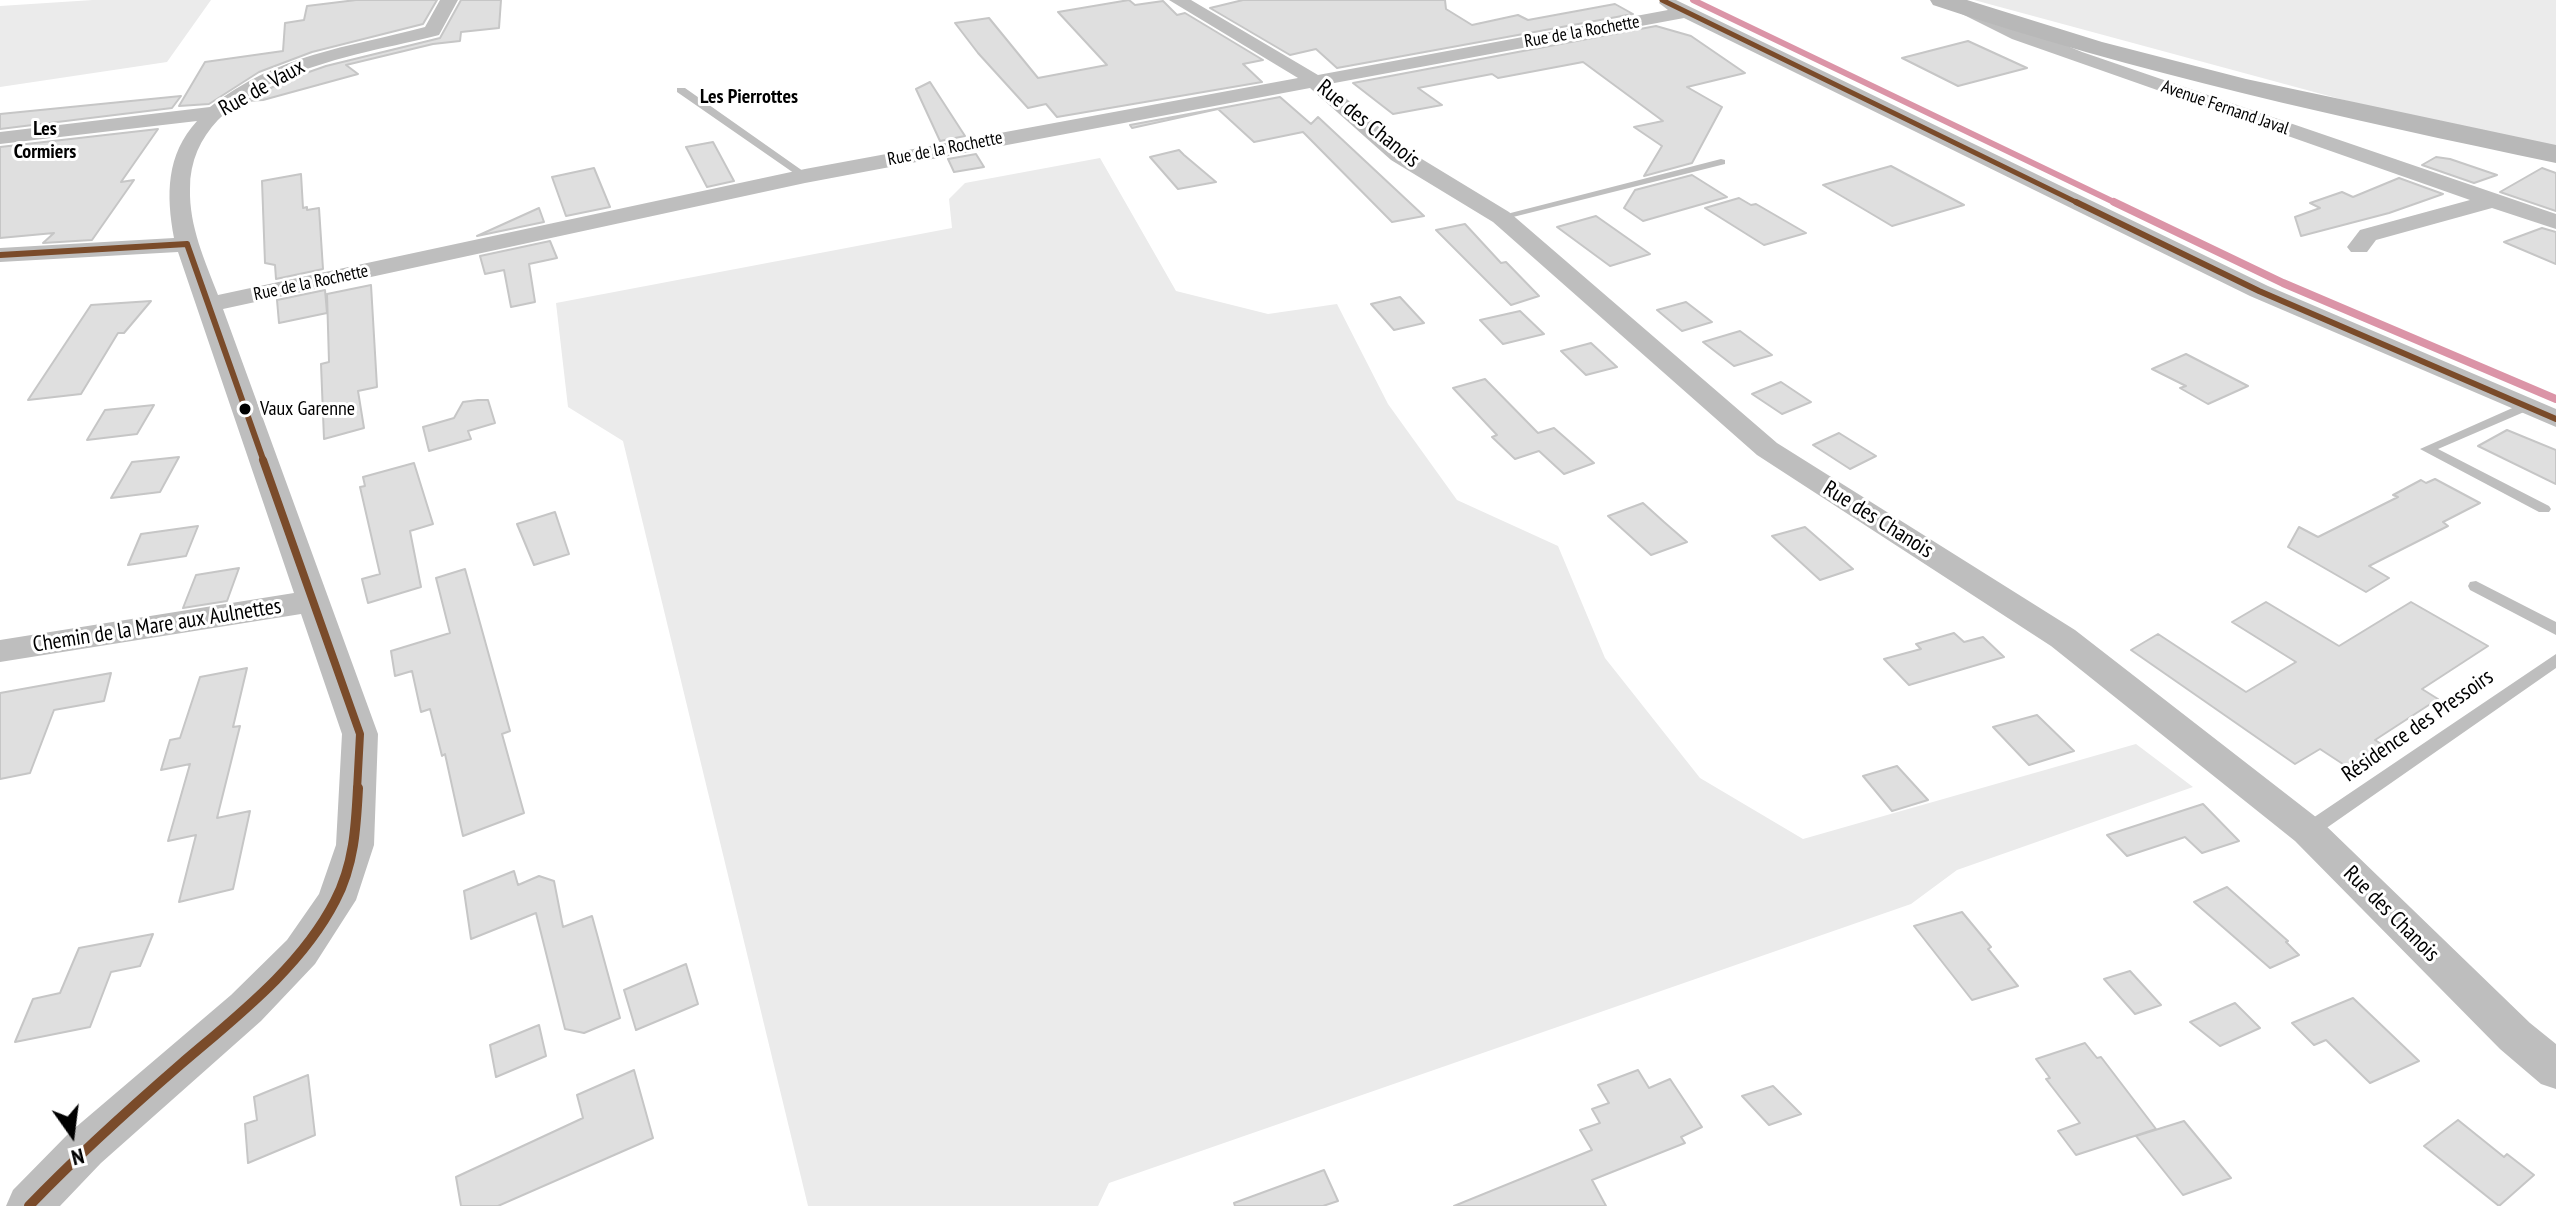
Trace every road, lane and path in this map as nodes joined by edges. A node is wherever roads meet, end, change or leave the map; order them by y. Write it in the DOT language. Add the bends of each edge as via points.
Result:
graph roads {
  1 [pos="449,0"];
  2 [pos="1178,0"];
  3 [pos="1662,0"];
  4 [pos="1952,4"];
  5 [pos="1685,12"];
  6 [pos="1312,79"];
  7 [pos="681,90"];
  8 [pos="2275,94"];
  9 [pos="2341,109"];
  10 [pos="2237,112"];
  11 [pos="213,113"];
  12 [pos="0,138"];
  13 [pos="2319,141"];
  14 [pos="2556,154"];
  15 [pos="1721,162"];
  16 [pos="805,176"];
  17 [pos="2491,201"];
  18 [pos="1501,217"];
  19 [pos="2556,222"];
  20 [pos="187,244"];
  21 [pos="2359,247"];
  22 [pos="0,255"];
  23 [pos="208,305"];
  24 [pos="2526,406"];
  25 [pos="2556,419"];
  26 [pos="2544,509"];
  27 [pos="2476,586"];
  28 [pos="313,598"];
  29 [pos="2556,629"];
  30 [pos="0,651"];
  31 [pos="2556,660"];
  32 [pos="2308,831"];
  33 [pos="2556,1070"];
  34 [pos="29,1206"];
  1 -- 11 [label="street, Rue de Vaux" via="432,31 323,56 275,76"];
  2 -- 6 [label="street, Rue des Chanois"];
  3 -- 5 [label="street"];
  4 -- 8 [label="main road"];
  4 -- 10 [label="street, Avenue Fernand Javal" via="2019,35"];
  5 -- 6 [label="street, Rue de la Rochette"];
  5 -- 24 [label="street" via="2259,291"];
  6 -- 16 [label="street, Rue de la Rochette"];
  6 -- 18 [label="street, Rue des Chanois" via="1399,155"];
  7 -- 16 [label="lane"];
  8 -- 9 [label="main road"];
  8 -- 10 [label="street"];
  9 -- 13 [label="street" via="2340,119"];
  9 -- 14 [label="main road"];
  10 -- 13 [label="street, Avenue Fernand Javal"];
  11 -- 12 [label="street"];
  11 -- 20 [label="street, Rue de Vaux" via="196,133 178,184"];
  13 -- 17 [label="street, Avenue Fernand Javal"];
  15 -- 18 [label="lane"];
  16 -- 23 [label="street, Rue de la Rochette"];
  17 -- 19 [label="street, Avenue Fernand Javal"];
  17 -- 21 [label="street" via="2368,235"];
  18 -- 32 [label="street, Rue des Chanois" via="1767,449 2063,638"];
  20 -- 22 [label="street"];
  20 -- 23 [label="street, Rue de Vaux"];
  23 -- 28 [label="street, Rue de Vaux"];
  24 -- 25 [label="street"];
  24 -- 26 [label="lane" via="2427,449"];
  27 -- 29 [label="lane"];
  28 -- 30 [label="street, Chemin de la Mare aux Aulnettes"];
  28 -- 34 [label="street, Rue de Vaux" via="360,734 355,845 336,900 301,952 268,986 85,1148"];
  31 -- 32 [label="lane, Résidence des Pressoirs"];
  32 -- 33 [label="street, Rue des Chanois"];
}
